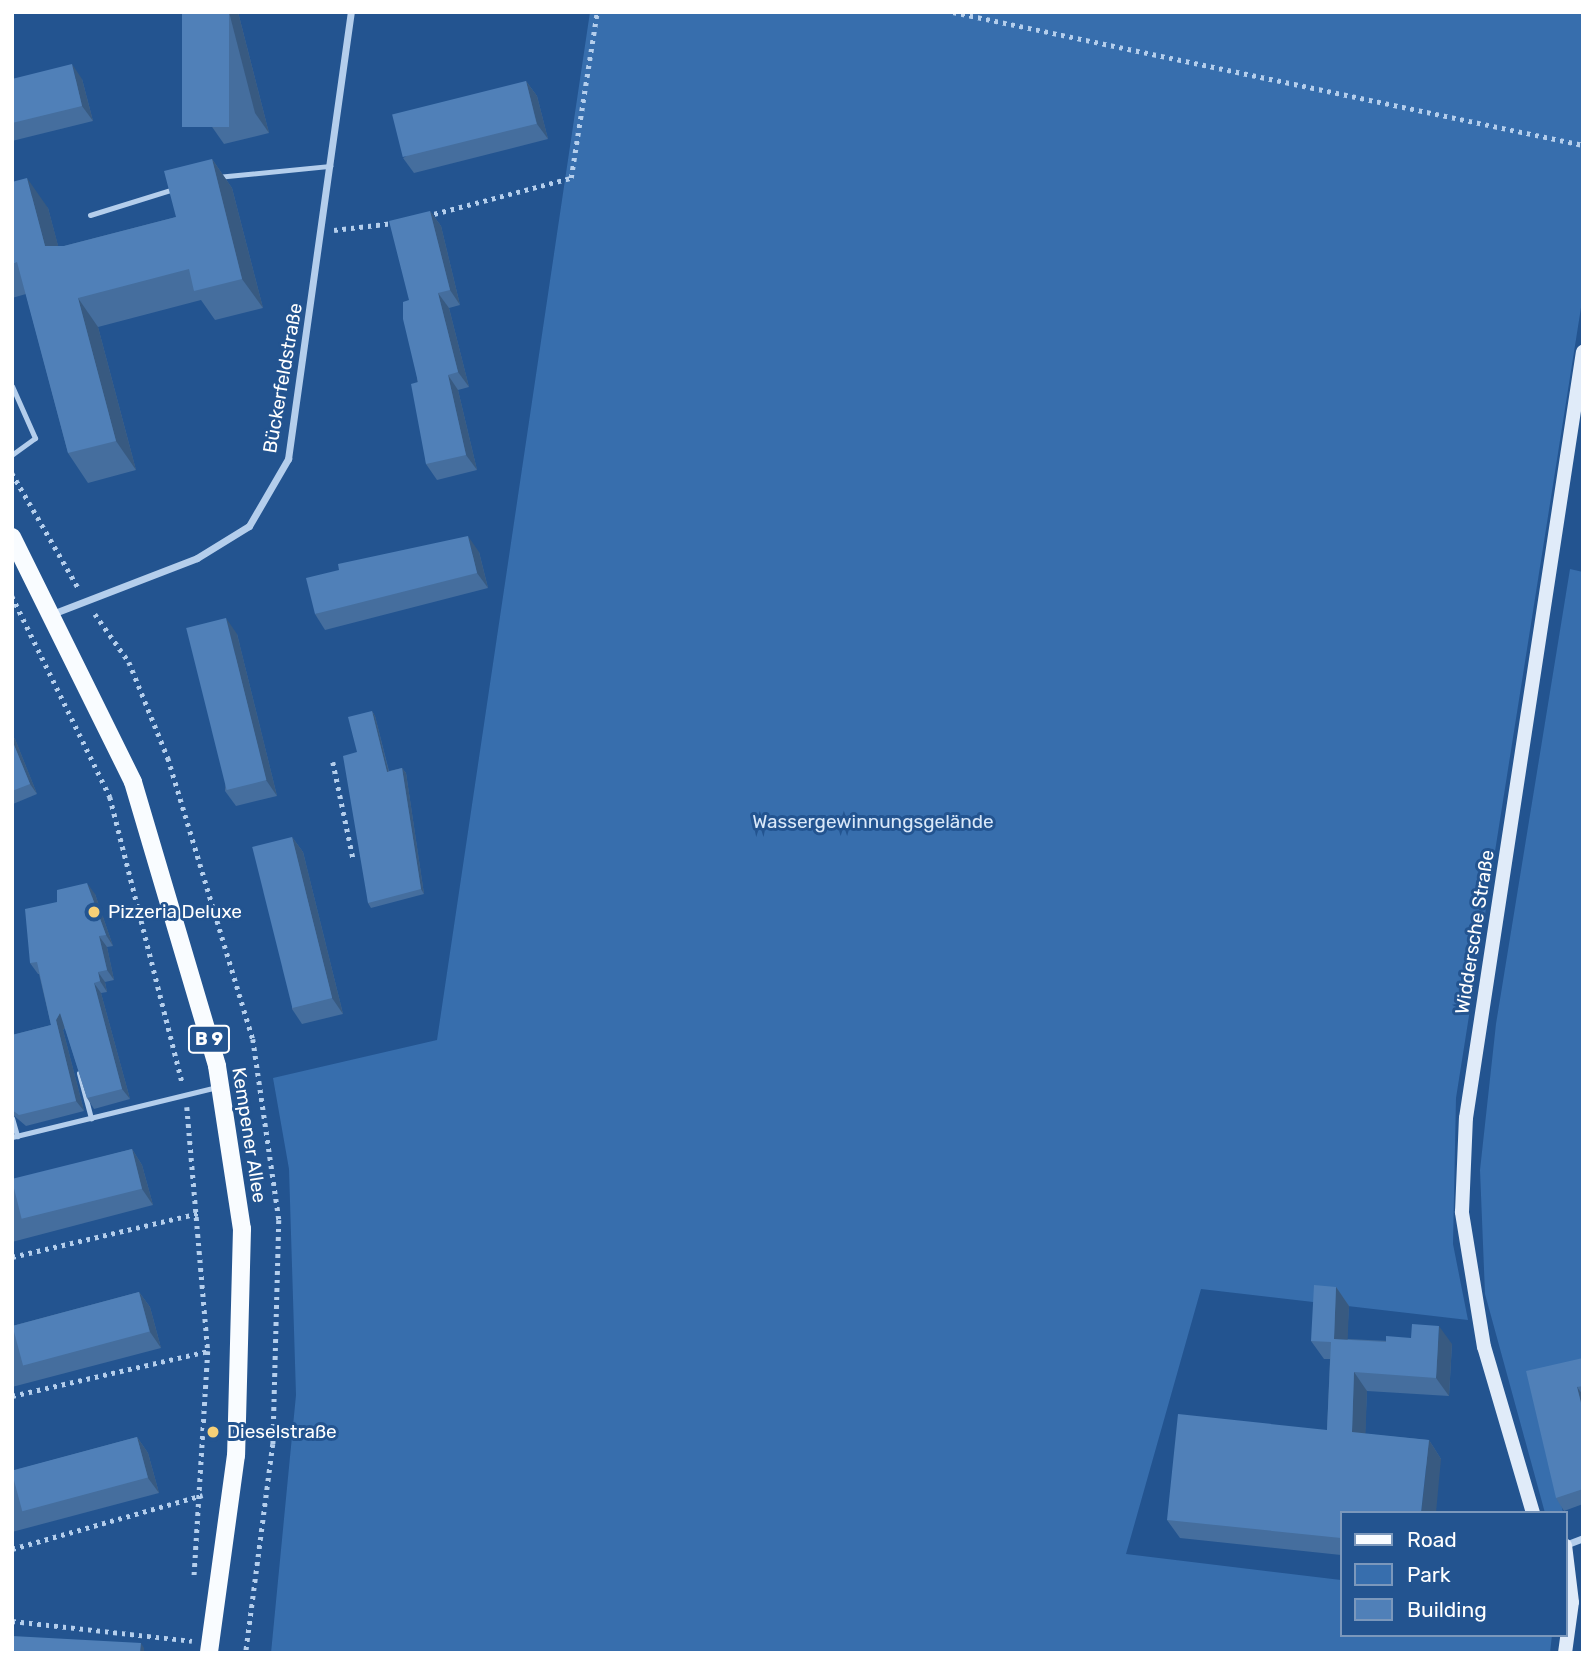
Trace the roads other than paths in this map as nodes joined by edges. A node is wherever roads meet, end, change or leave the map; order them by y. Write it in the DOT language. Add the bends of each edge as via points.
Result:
graph roads {
  1 [pos="351,12"];
  2 [pos="331,166"];
  3 [pos="208,178"];
  4 [pos="182,186"];
  5 [pos="90,215"];
  6 [pos="1583,352"];
  7 [pos="12,386"];
  8 [pos="12,455"];
  9 [pos="12,537"];
  10 [pos="52,614"];
  11 [pos="77,1067"];
  12 [pos="220,1086"];
  13 [pos="12,1118"];
  14 [pos="90,1118"];
  15 [pos="15,1136"];
  16 [pos="1532,1511"];
  17 [pos="1567,1561"];
  18 [pos="210,1648"];
  19 [pos="1565,1653"];
  1 -- 2 [label="street, Bückerfeldstraße"];
  2 -- 3 [label="lane"];
  2 -- 10 [label="street, Bückerfeldstraße" via="288,459 249,526 197,558"];
  4 -- 5 [label="lane"];
  6 -- 16 [label="street, Widdersche Straße" via="1466,1118 1462,1212 1484,1347"];
  7 -- 8 [label="lane" via="35,438"];
  9 -- 10 [label="main road, Kempener Allee / B 9"];
  10 -- 12 [label="main road, Kempener Allee / B 9" via="133,782"];
  11 -- 14 [label="lane"];
  12 -- 14 [label="lane"];
  12 -- 18 [label="main road, Kempener Allee / B 9" via="242,1229 236,1455"];
  13 -- 15 [label="lane"];
  14 -- 15 [label="lane"];
  17 -- 19 [label="street" via="1572,1602"];
}
